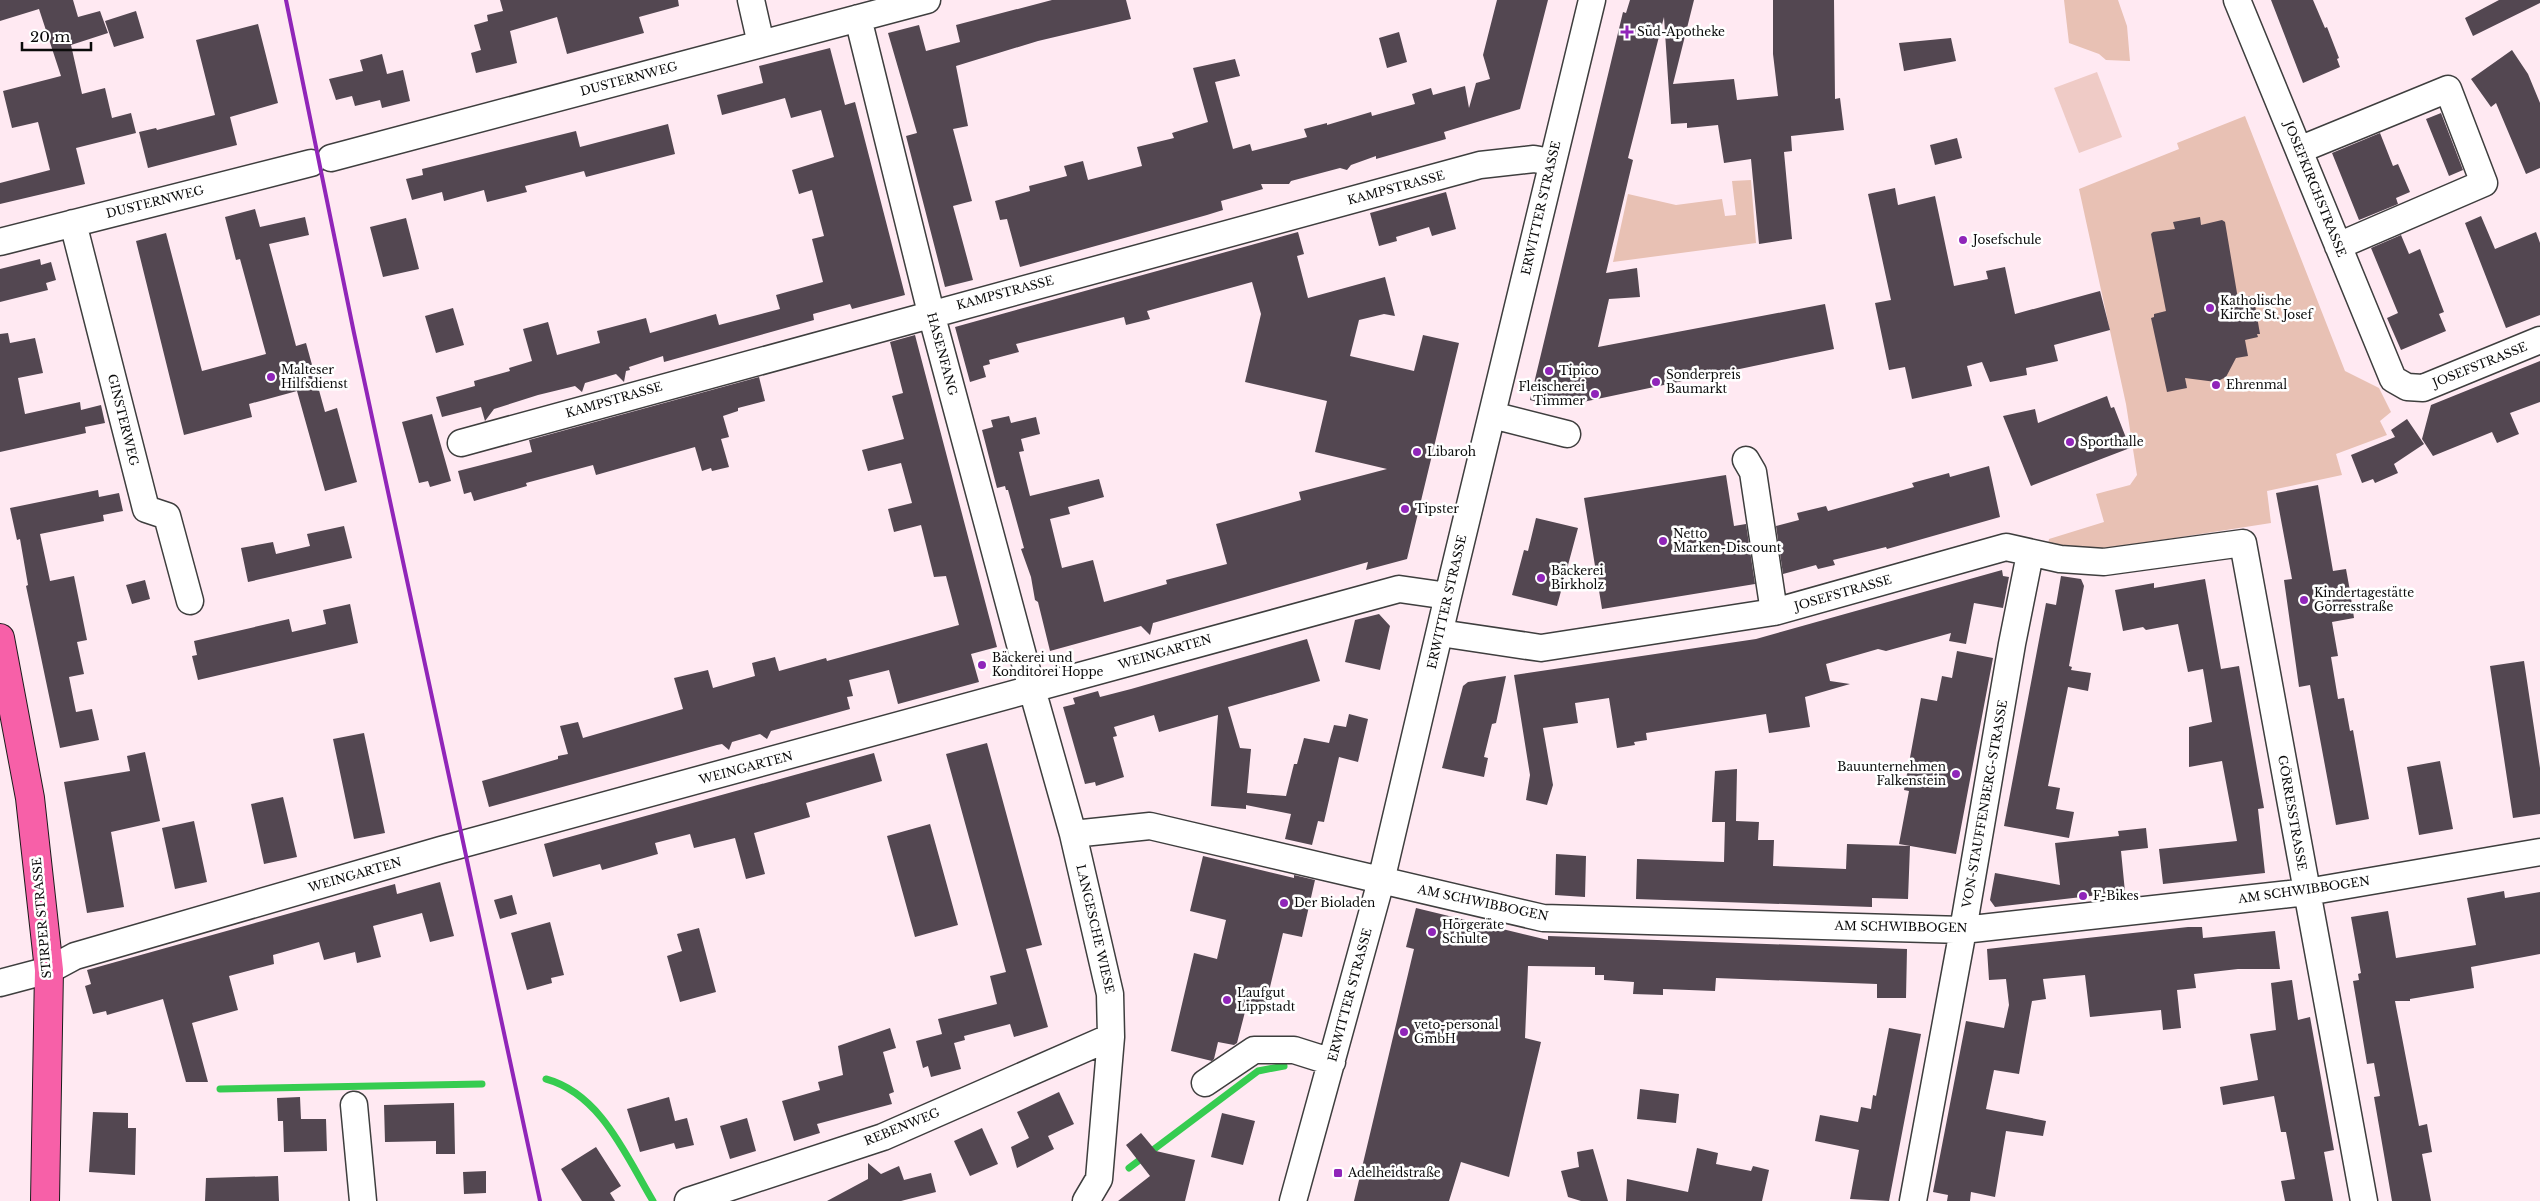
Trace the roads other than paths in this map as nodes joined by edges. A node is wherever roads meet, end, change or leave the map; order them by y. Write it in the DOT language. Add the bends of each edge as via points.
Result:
graph roads {
  1 [pos="751,0"];
  2 [pos="927,0"];
  3 [pos="1592,0"];
  4 [pos="2237,0"];
  5 [pos="858,18"];
  6 [pos="761,44"];
  7 [pos="2299,150"];
  8 [pos="1551,162"];
  9 [pos="73,223"];
  10 [pos="0,242"];
  11 [pos="2338,246"];
  12 [pos="931,313"];
  13 [pos="2540,340"];
  14 [pos="2393,379"];
  15 [pos="1492,415"];
  16 [pos="1567,434"];
  17 [pos="461,443"];
  18 [pos="1746,460"];
  19 [pos="2243,543"];
  20 [pos="2030,554"];
  21 [pos="1448,596"];
  22 [pos="190,601"];
  23 [pos="1774,612"];
  24 [pos="1440,633"];
  25 [pos="0,638"];
  26 [pos="1032,690"];
  27 [pos="1073,834"];
  28 [pos="2540,852"];
  29 [pos="1382,881"];
  30 [pos="2307,892"];
  31 [pos="1963,930"];
  32 [pos="49,970"];
  33 [pos="0,983"];
  34 [pos="1111,1037"];
  35 [pos="1332,1062"];
  36 [pos="1205,1083"];
  37 [pos="354,1105"];
  38 [pos="45,1201"];
  39 [pos="364,1201"];
  40 [pos="688,1201"];
  41 [pos="1086,1201"];
  42 [pos="1294,1201"];
  43 [pos="1913,1201"];
  44 [pos="2364,1201"];
  1 -- 6 [label="street"];
  2 -- 5 [label="street, DUSTERNWEG"];
  3 -- 8 [label="street, ERWITTER STRASSE"];
  4 -- 7 [label="street, JOSEFKIRCHSTRASSE"];
  5 -- 6 [label="street, DUSTERNWEG"];
  5 -- 12 [label="street, HASENFANG"];
  6 -- 9 [label="street, DUSTERNWEG"];
  7 -- 11 [label="street, JOSEFKIRCHSTRASSE"];
  7 -- 11 [label="street" via="2448,89 2484,183"];
  8 -- 12 [label="street, KAMPSTRASSE" via="1534,159 1480,165"];
  8 -- 15 [label="street, ERWITTER STRASSE"];
  9 -- 10 [label="street, DUSTERNWEG"];
  9 -- 22 [label="street, GINSTERWEG" via="146,509 167,516"];
  11 -- 14 [label="street, JOSEFKIRCHSTRASSE"];
  12 -- 17 [label="street, KAMPSTRASSE"];
  12 -- 26 [label="street, HASENFANG"];
  13 -- 14 [label="street, JOSEFSTRASSE" via="2423,388 2407,388"];
  15 -- 16 [label="street"];
  15 -- 21 [label="street, ERWITTER STRASSE"];
  18 -- 23 [label="street" via="1753,472"];
  19 -- 20 [label="street, JOSEFSTRASSE" via="2104,562"];
  19 -- 30 [label="street, GÖRRESSTRASSE"];
  20 -- 23 [label="street, JOSEFSTRASSE" via="2006,547"];
  20 -- 31 [label="street, VON-STAUFFENBERG-STRASSE"];
  21 -- 24 [label="street, ERWITTER STRASSE"];
  21 -- 26 [label="street, WEINGARTEN" via="1399,588"];
  23 -- 24 [label="street, JOSEFSTRASSE" via="1541,648"];
  24 -- 29 [label="street, ERWITTER STRASSE"];
  25 -- 32 [label="main road, STIRPER STRASSE" via="30,798"];
  26 -- 27 [label="street, LANGESCHE WIESE"];
  26 -- 32 [label="street, WEINGARTEN" via="441,850 75,956"];
  27 -- 29 [label="street, AM SCHWIBBOGEN" via="1150,826"];
  27 -- 34 [label="street, LANGESCHE WIESE" via="1110,994"];
  28 -- 30 [label="street, AM SCHWIBBOGEN"];
  29 -- 31 [label="street, AM SCHWIBBOGEN" via="1543,918"];
  29 -- 35 [label="street, ERWITTER STRASSE"];
  30 -- 31 [label="street, AM SCHWIBBOGEN"];
  30 -- 44 [label="street, GÖRRESSTRASSE"];
  31 -- 43 [label="street, VON-STAUFFENBERG-STRASSE"];
  32 -- 33 [label="street, WEINGARTEN"];
  32 -- 38 [label="main road, STIRPER STRASSE"];
  34 -- 40 [label="street, REBENWEG" via="883,1137"];
  34 -- 41 [label="street, LANGESCHE WIESE" via="1099,1179"];
  35 -- 36 [label="street" via="1294,1050 1254,1050"];
  35 -- 42 [label="street, ERWITTER STRASSE"];
  37 -- 39 [label="street"];
}
